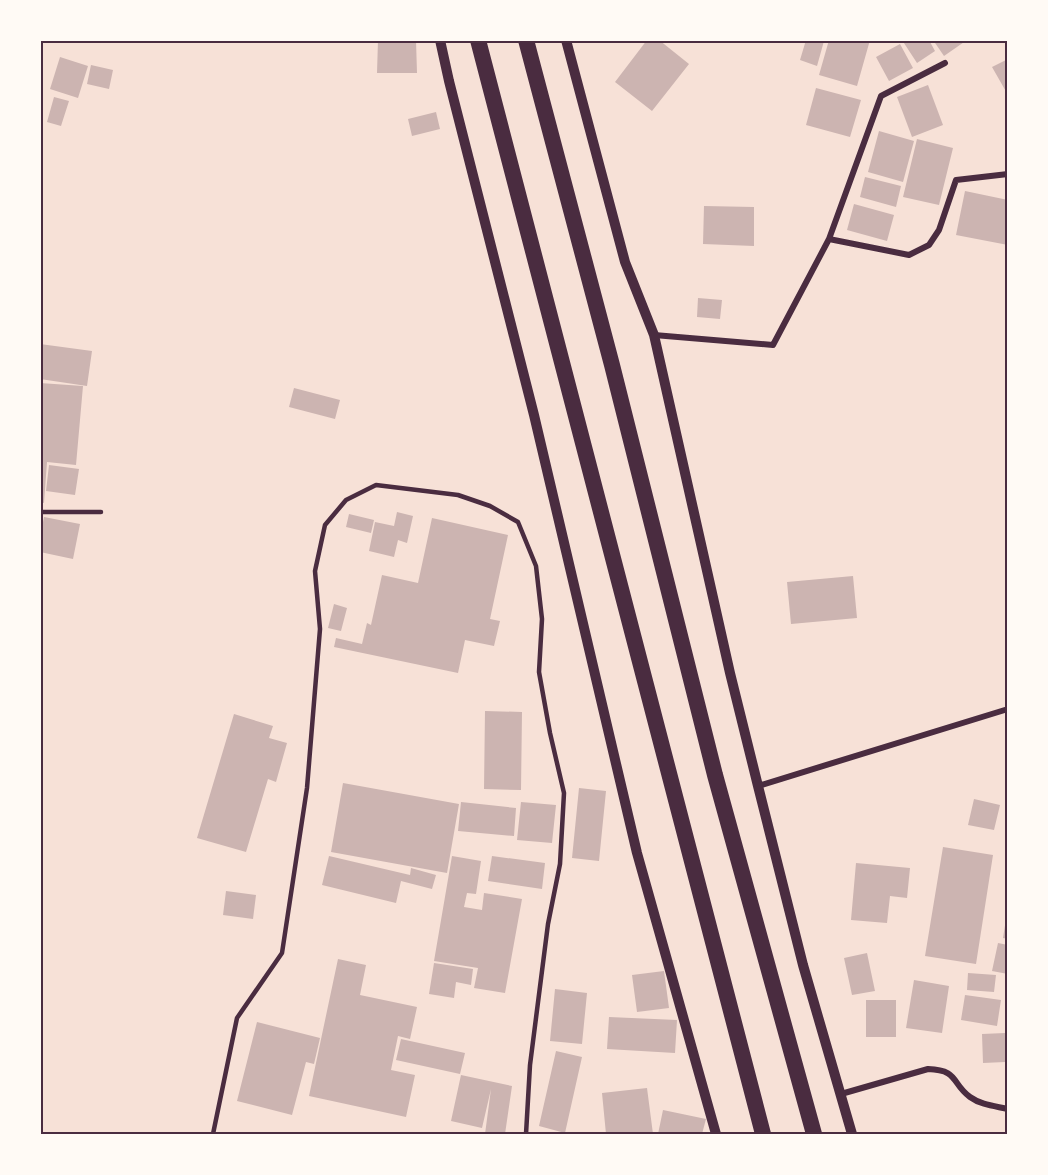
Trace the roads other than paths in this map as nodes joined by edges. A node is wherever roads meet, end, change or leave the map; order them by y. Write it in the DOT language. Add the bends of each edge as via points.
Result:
graph roads {
  1 [pos="440,40"];
  2 [pos="478,40"];
  3 [pos="526,40"];
  4 [pos="566,40"];
  5 [pos="945,63"];
  6 [pos="1008,174"];
  7 [pos="829,240"];
  8 [pos="654,335"];
  9 [pos="40,512"];
  10 [pos="101,512"];
  11 [pos="1008,709"];
  12 [pos="758,786"];
  13 [pos="841,1094"];
  14 [pos="1008,1109"];
  15 [pos="213,1134"];
  16 [pos="526,1134"];
  17 [pos="716,1134"];
  18 [pos="763,1134"];
  19 [pos="814,1134"];
  20 [pos="852,1134"];
  1 -- 17 [label="street" via="637,853"];
  2 -- 18 [label="highway"];
  3 -- 19 [label="highway" via="715,775"];
  4 -- 8 [label="street" via="625,262"];
  5 -- 7 [label="street" via="881,96"];
  6 -- 7 [label="street" via="956,180 939,230 929,245 909,255"];
  7 -- 8 [label="street" via="773,345"];
  8 -- 12 [label="street"];
  9 -- 10 [label="lane"];
  11 -- 12 [label="street"];
  12 -- 13 [label="street"];
  13 -- 14 [label="street" via="928,1069 943,1070 969,1096 986,1105"];
  13 -- 20 [label="street"];
  15 -- 16 [label="lane" via="237,1018 282,953 307,788 320,629 315,571 325,525 346,500 376,485 458,495 490,506 518,522 536,566 542,619 539,672 564,793 560,864 548,924 530,1065"];
}
